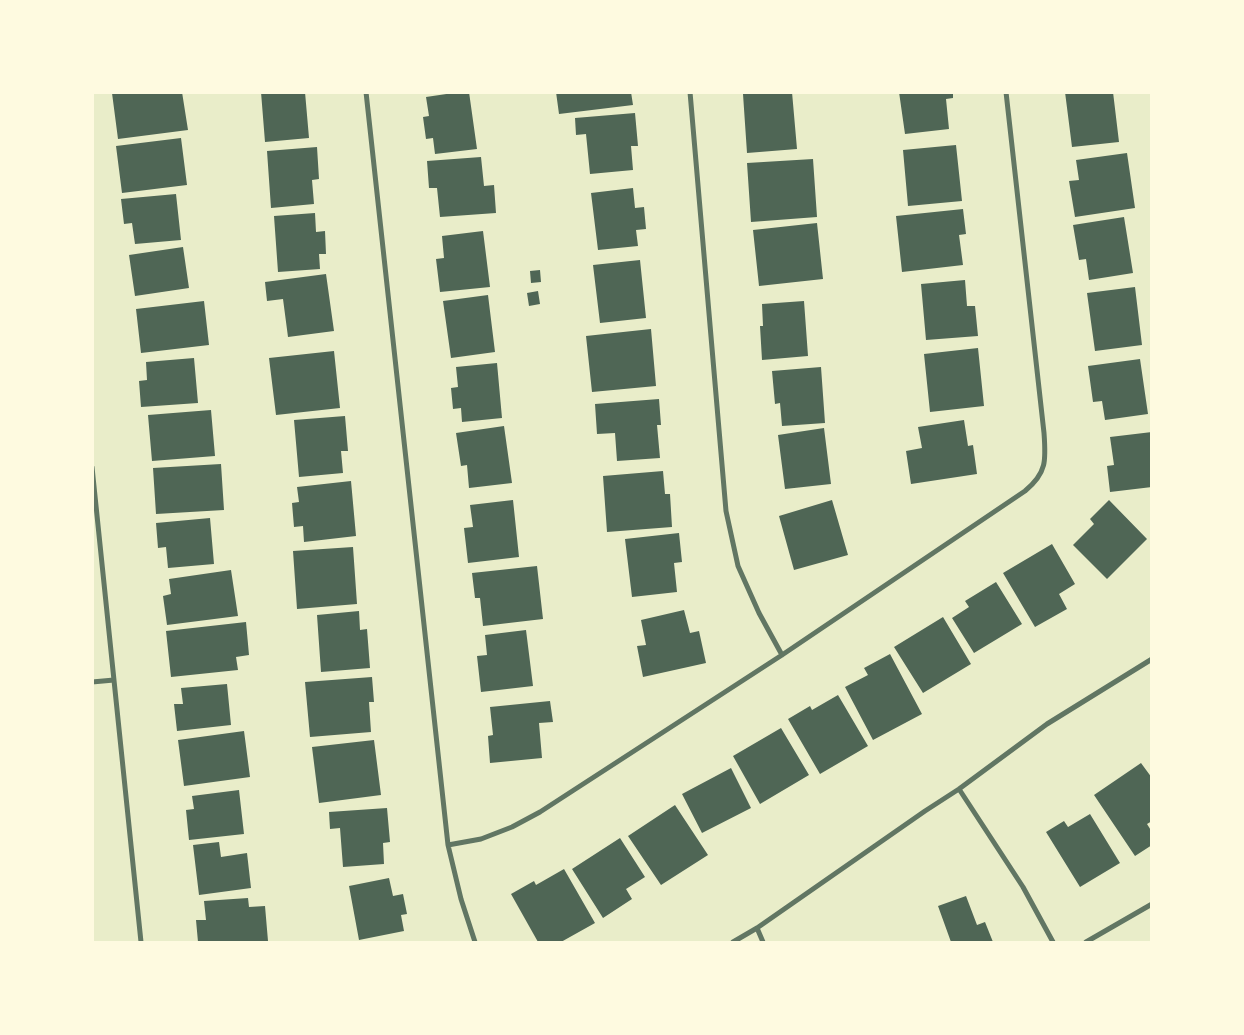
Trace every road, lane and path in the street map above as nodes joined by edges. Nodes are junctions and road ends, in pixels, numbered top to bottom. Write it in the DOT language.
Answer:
graph roads {
  1 [pos="366,92"];
  2 [pos="690,92"];
  3 [pos="1006,92"];
  4 [pos="92,467"];
  5 [pos="782,655"];
  6 [pos="1152,659"];
  7 [pos="114,680"];
  8 [pos="92,682"];
  9 [pos="959,789"];
  10 [pos="448,845"];
  11 [pos="1152,904"];
  12 [pos="758,928"];
  13 [pos="141,942"];
  14 [pos="475,942"];
  15 [pos="734,942"];
  16 [pos="762,942"];
  17 [pos="1053,942"];
  18 [pos="1086,942"];
  1 -- 10 [label="street"];
  2 -- 5 [label="street"];
  3 -- 5 [label="street"];
  4 -- 7 [label="street"];
  5 -- 10 [label="street"];
  6 -- 9 [label="street"];
  7 -- 8 [label="street"];
  7 -- 13 [label="street"];
  9 -- 12 [label="street"];
  9 -- 17 [label="street"];
  10 -- 14 [label="street"];
  11 -- 18 [label="street"];
  12 -- 15 [label="street"];
  12 -- 16 [label="street"];
}
